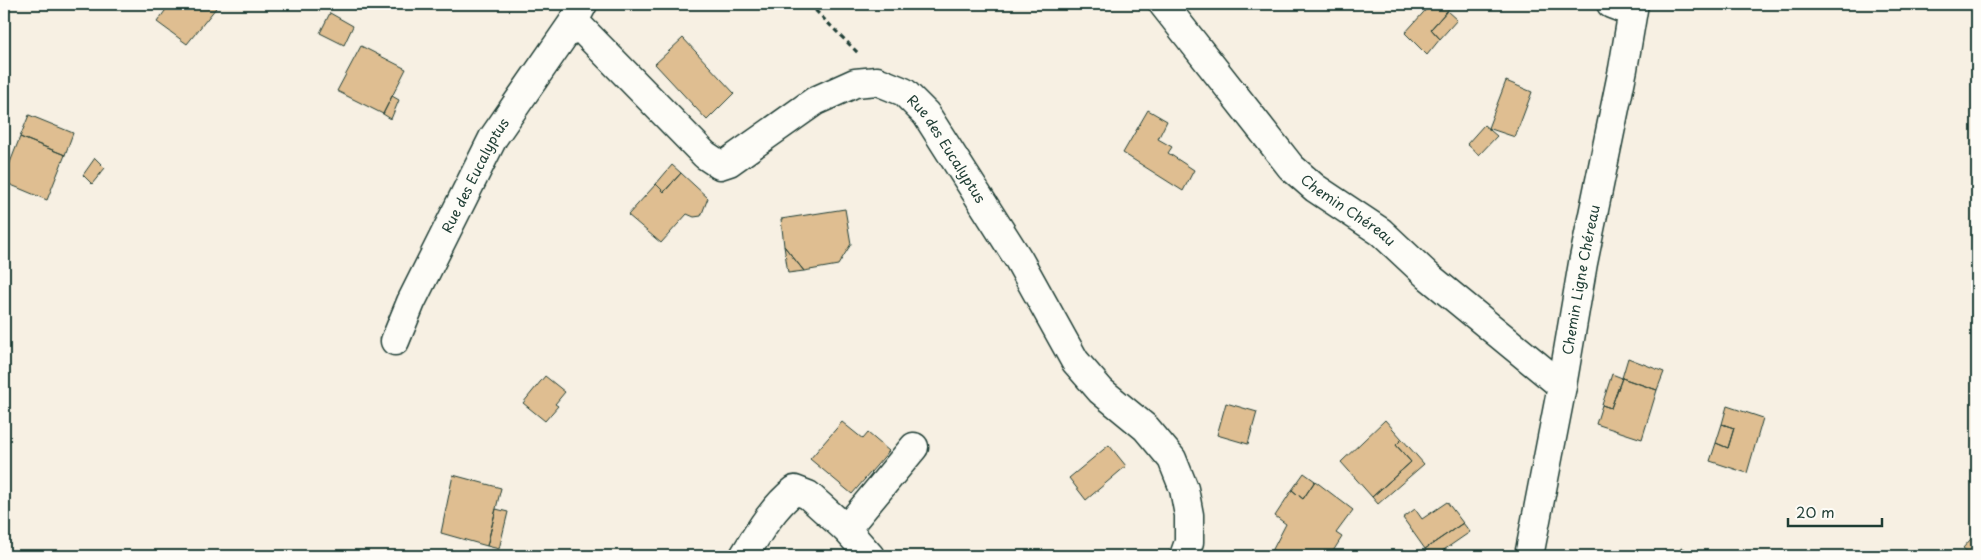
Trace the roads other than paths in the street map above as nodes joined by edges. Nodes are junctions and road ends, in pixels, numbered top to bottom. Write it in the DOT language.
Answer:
graph roads {
  1 [pos="1163,4"];
  2 [pos="1626,7"];
  3 [pos="579,12"];
  4 [pos="395,341"];
  5 [pos="1562,386"];
  6 [pos="914,447"];
  7 [pos="846,530"];
  8 [pos="744,556"];
  9 [pos="870,556"];
  10 [pos="1184,556"];
  11 [pos="1529,556"];
  1 -- 5 [label="street, Chemin Chéreau"];
  2 -- 5 [label="street, Chemin Ligne Chéreau"];
  3 -- 4 [label="street, Rue des Eucalyptus"];
  3 -- 10 [label="street, Rue des Eucalyptus"];
  5 -- 11 [label="street, Chemin Ligne Chéreau"];
  6 -- 7 [label="street"];
  7 -- 8 [label="street"];
  7 -- 9 [label="street"];
}
